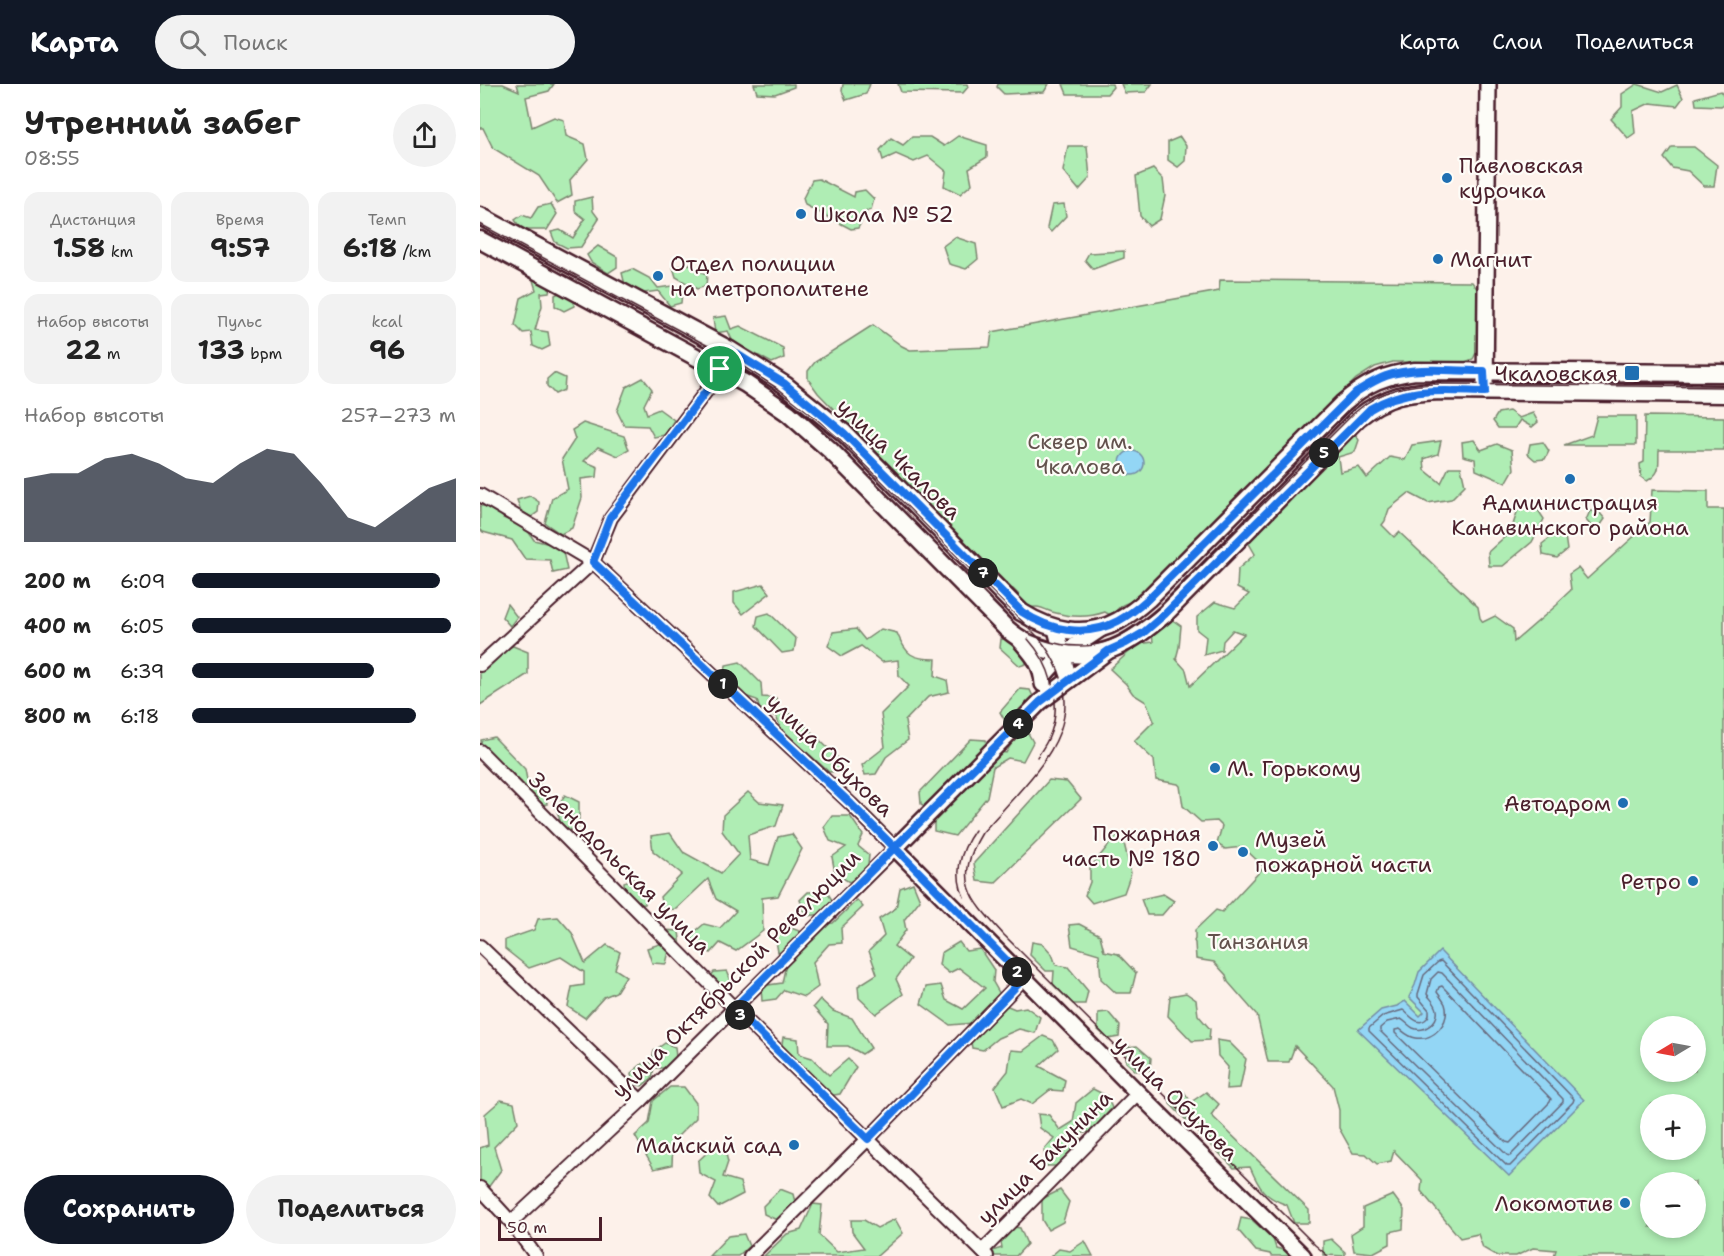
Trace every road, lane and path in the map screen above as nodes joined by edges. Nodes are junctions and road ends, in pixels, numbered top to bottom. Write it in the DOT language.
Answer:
graph roads {
  1 [pos="1488,84"];
  2 [pos="480,216"];
  3 [pos="480,240"];
  4 [pos="730,350"];
  5 [pos="720,369"];
  6 [pos="1484,371"];
  7 [pos="1724,375"];
  8 [pos="1485,392"];
  9 [pos="1724,394"];
  10 [pos="480,495"];
  11 [pos="593,562"];
  12 [pos="1104,627"];
  13 [pos="1056,629"];
  14 [pos="1020,640"];
  15 [pos="1108,651"];
  16 [pos="1063,654"];
  17 [pos="480,665"];
  18 [pos="1043,676"];
  19 [pos="1069,680"];
  20 [pos="1040,702"];
  21 [pos="480,751"];
  22 [pos="895,848"];
  23 [pos="480,946"];
  24 [pos="1024,978"];
  25 [pos="734,1008"];
  26 [pos="1138,1093"];
  27 [pos="641,1101"];
  28 [pos="868,1139"];
  29 [pos="480,1188"];
  30 [pos="511,1222"];
  31 [pos="984,1253"];
  32 [pos="536,1256"];
  33 [pos="750,1256"];
  34 [pos="1303,1256"];
  1 -- 6 [label="street"];
  2 -- 4 [label="main road, улица Чкалова"];
  3 -- 5 [label="main road, улица Чкалова"];
  4 -- 5 [label="street"];
  4 -- 13 [label="main road, улица Чкалова"];
  5 -- 11 [label="street"];
  5 -- 14 [label="main road, улица Чкалова"];
  6 -- 7 [label="main road"];
  6 -- 8 [label="street"];
  6 -- 12 [label="main road"];
  7 -- 9 [label="main road"];
  8 -- 9 [label="main road"];
  8 -- 15 [label="main road"];
  10 -- 11 [label="street, улица Обухова"];
  11 -- 17 [label="street"];
  11 -- 22 [label="street, улица Обухова"];
  12 -- 13 [label="main road"];
  12 -- 16 [label="street"];
  13 -- 16 [label="street"];
  14 -- 16 [label="main road"];
  14 -- 18 [label="street"];
  15 -- 16 [label="main road"];
  15 -- 19 [label="street, улица Октябрьской Революции"];
  16 -- 18 [label="street"];
  16 -- 19 [label="street"];
  18 -- 20 [label="street"];
  19 -- 20 [label="street, улица Октябрьской Революции"];
  20 -- 22 [label="street, улица Октябрьской Революции"];
  21 -- 25 [label="street, Зеленодольская улица"];
  22 -- 24 [label="street, улица Обухова"];
  22 -- 25 [label="street, улица Октябрьской Революции"];
  23 -- 27 [label="street"];
  24 -- 26 [label="street, улица Обухова"];
  24 -- 28 [label="street"];
  25 -- 27 [label="street, улица Октябрьской Революции"];
  25 -- 28 [label="street, Зеленодольская улица"];
  26 -- 31 [label="street, улица Бакунина"];
  26 -- 34 [label="street, улица Обухова"];
  27 -- 30 [label="street, улица Октябрьской Революции"];
  28 -- 31 [label="street, Зеленодольская улица"];
  28 -- 33 [label="street"];
  29 -- 30 [label="street"];
  30 -- 32 [label="street"];
}
